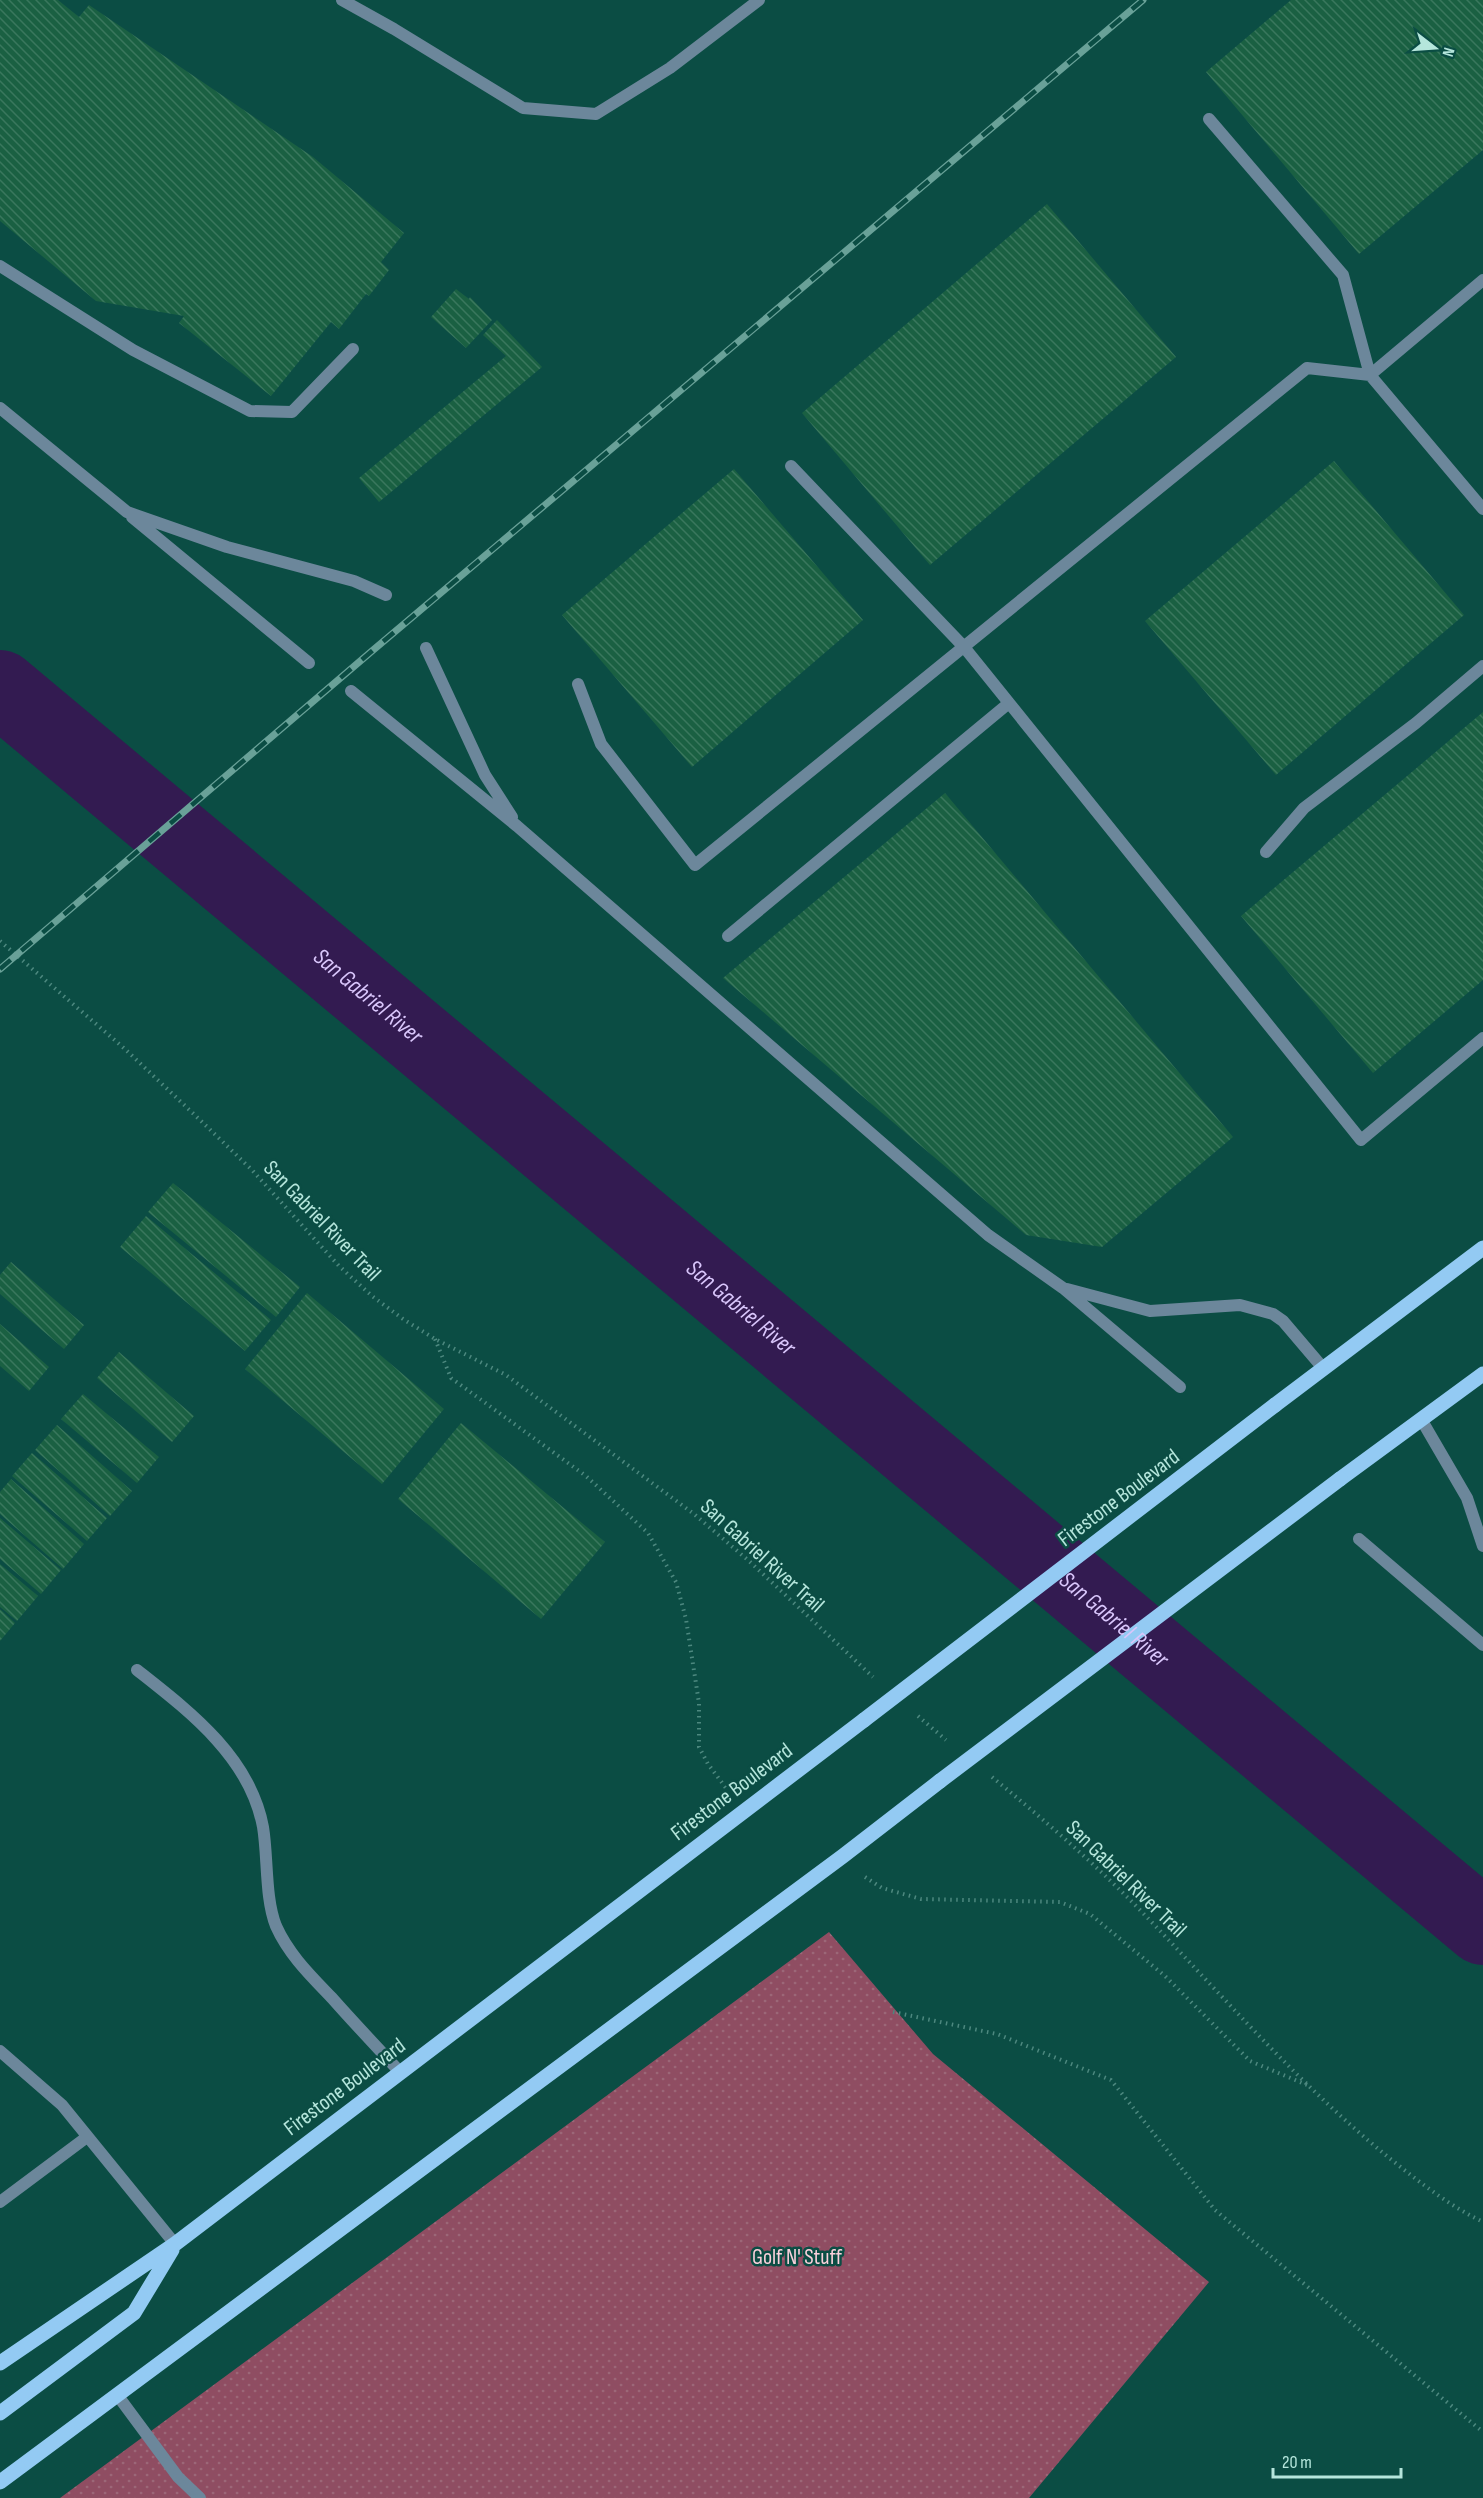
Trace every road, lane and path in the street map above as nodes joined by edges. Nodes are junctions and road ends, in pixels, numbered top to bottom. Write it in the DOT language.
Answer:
graph roads {
  1 [pos="342,0"];
  2 [pos="759,0"];
  3 [pos="1209,119"];
  4 [pos="0,266"];
  5 [pos="1483,280"];
  6 [pos="353,349"];
  7 [pos="1370,375"];
  8 [pos="0,408"];
  9 [pos="791,466"];
  10 [pos="1483,509"];
  11 [pos="127,512"];
  12 [pos="386,595"];
  13 [pos="964,647"];
  14 [pos="426,648"];
  15 [pos="309,663"];
  16 [pos="1483,666"];
  17 [pos="578,684"];
  18 [pos="351,692"];
  19 [pos="1009,703"];
  20 [pos="518,826"];
  21 [pos="1266,852"];
  22 [pos="728,936"];
  23 [pos="0,941"];
  24 [pos="1483,1038"];
  25 [pos="1483,1248"];
  26 [pos="1063,1288"];
  27 [pos="435,1339"];
  28 [pos="1323,1368"];
  29 [pos="1483,1374"];
  30 [pos="1180,1387"];
  31 [pos="1421,1419"];
  32 [pos="1359,1539"];
  33 [pos="1483,1546"];
  34 [pos="1483,1645"];
  35 [pos="137,1670"];
  36 [pos="880,1683"];
  37 [pos="915,1714"];
  38 [pos="951,1744"];
  39 [pos="988,1774"];
  40 [pos="743,1810"];
  41 [pos="843,1856"];
  42 [pos="893,2012"];
  43 [pos="0,2051"];
  44 [pos="400,2072"];
  45 [pos="1311,2087"];
  46 [pos="87,2137"];
  47 [pos="0,2202"];
  48 [pos="1483,2222"];
  49 [pos="175,2244"];
  50 [pos="0,2363"];
  51 [pos="118,2396"];
  52 [pos="0,2413"];
  53 [pos="1483,2432"];
  54 [pos="0,2482"];
  55 [pos="200,2498"];
  1 -- 2 [label="lane"];
  3 -- 7 [label="lane"];
  4 -- 6 [label="lane"];
  5 -- 7 [label="lane"];
  7 -- 10 [label="lane"];
  7 -- 13 [label="lane"];
  8 -- 11 [label="lane"];
  9 -- 13 [label="lane"];
  11 -- 12 [label="lane"];
  11 -- 15 [label="lane"];
  13 -- 17 [label="lane"];
  13 -- 19 [label="lane"];
  14 -- 20 [label="lane"];
  16 -- 21 [label="lane"];
  18 -- 20 [label="lane"];
  19 -- 22 [label="lane"];
  19 -- 24 [label="lane"];
  20 -- 26 [label="lane"];
  23 -- 27 [label="path, San Gabriel River Trail"];
  25 -- 28 [label="main road, Firestone Boulevard"];
  26 -- 28 [label="lane"];
  26 -- 30 [label="lane"];
  27 -- 36 [label="path, San Gabriel River Trail"];
  27 -- 40 [label="path"];
  28 -- 40 [label="main road, Firestone Boulevard, bridge"];
  29 -- 31 [label="main road"];
  31 -- 33 [label="lane"];
  31 -- 41 [label="main road, bridge"];
  32 -- 34 [label="lane"];
  35 -- 44 [label="lane"];
  37 -- 38 [label="path"];
  39 -- 45 [label="path, San Gabriel River Trail"];
  40 -- 44 [label="main road, Firestone Boulevard"];
  41 -- 45 [label="path"];
  41 -- 51 [label="main road"];
  42 -- 53 [label="path"];
  43 -- 46 [label="lane"];
  44 -- 49 [label="main road, Firestone Boulevard"];
  45 -- 48 [label="path, San Gabriel River Trail"];
  46 -- 47 [label="lane"];
  46 -- 49 [label="lane"];
  49 -- 50 [label="main road, Firestone Boulevard"];
  49 -- 52 [label="main road"];
  51 -- 54 [label="main road"];
  51 -- 55 [label="lane"];
}
